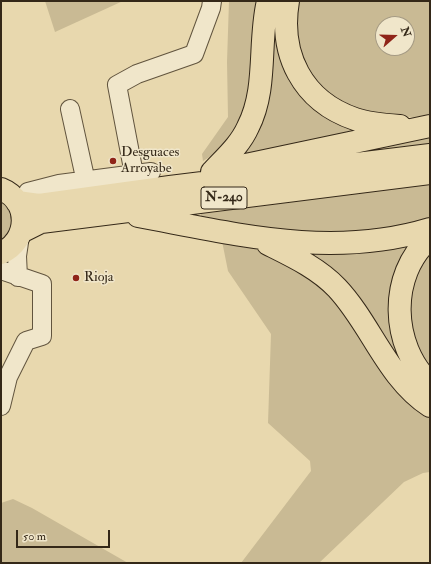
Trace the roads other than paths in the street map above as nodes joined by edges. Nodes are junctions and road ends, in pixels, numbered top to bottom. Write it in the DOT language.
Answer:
graph roads {
  1 [pos="212,1"];
  2 [pos="268,1"];
  3 [pos="288,1"];
  4 [pos="70,109"];
  5 [pos="424,127"];
  6 [pos="430,155"];
  7 [pos="212,172"];
  8 [pos="430,173"];
  9 [pos="86,182"];
  10 [pos="170,187"];
  11 [pos="9,194"];
  12 [pos="117,212"];
  13 [pos="430,229"];
  14 [pos="21,234"];
  15 [pos="256,238"];
  16 [pos="430,238"];
  17 [pos="1,254"];
  18 [pos="1,270"];
  19 [pos="18,277"];
  20 [pos="430,382"];
  21 [pos="1,406"];
  22 [pos="430,406"];
  1 -- 9 [label="street"];
  2 -- 7 [label="highway"];
  3 -- 5 [label="highway"];
  4 -- 9 [label="street"];
  5 -- 7 [label="highway"];
  6 -- 10 [label="highway, N-240"];
  7 -- 10 [label="highway"];
  8 -- 12 [label="highway, N-240"];
  9 -- 11 [label="street"];
  10 -- 11 [label="highway, N-240"];
  11 -- 14 [label="highway"];
  12 -- 14 [label="highway, N-240"];
  12 -- 15 [label="highway"];
  13 -- 15 [label="highway"];
  14 -- 17 [label="highway, N-240"];
  14 -- 19 [label="street"];
  15 -- 22 [label="highway"];
  16 -- 20 [label="highway"];
  18 -- 19 [label="street"];
  19 -- 21 [label="street"];
}
